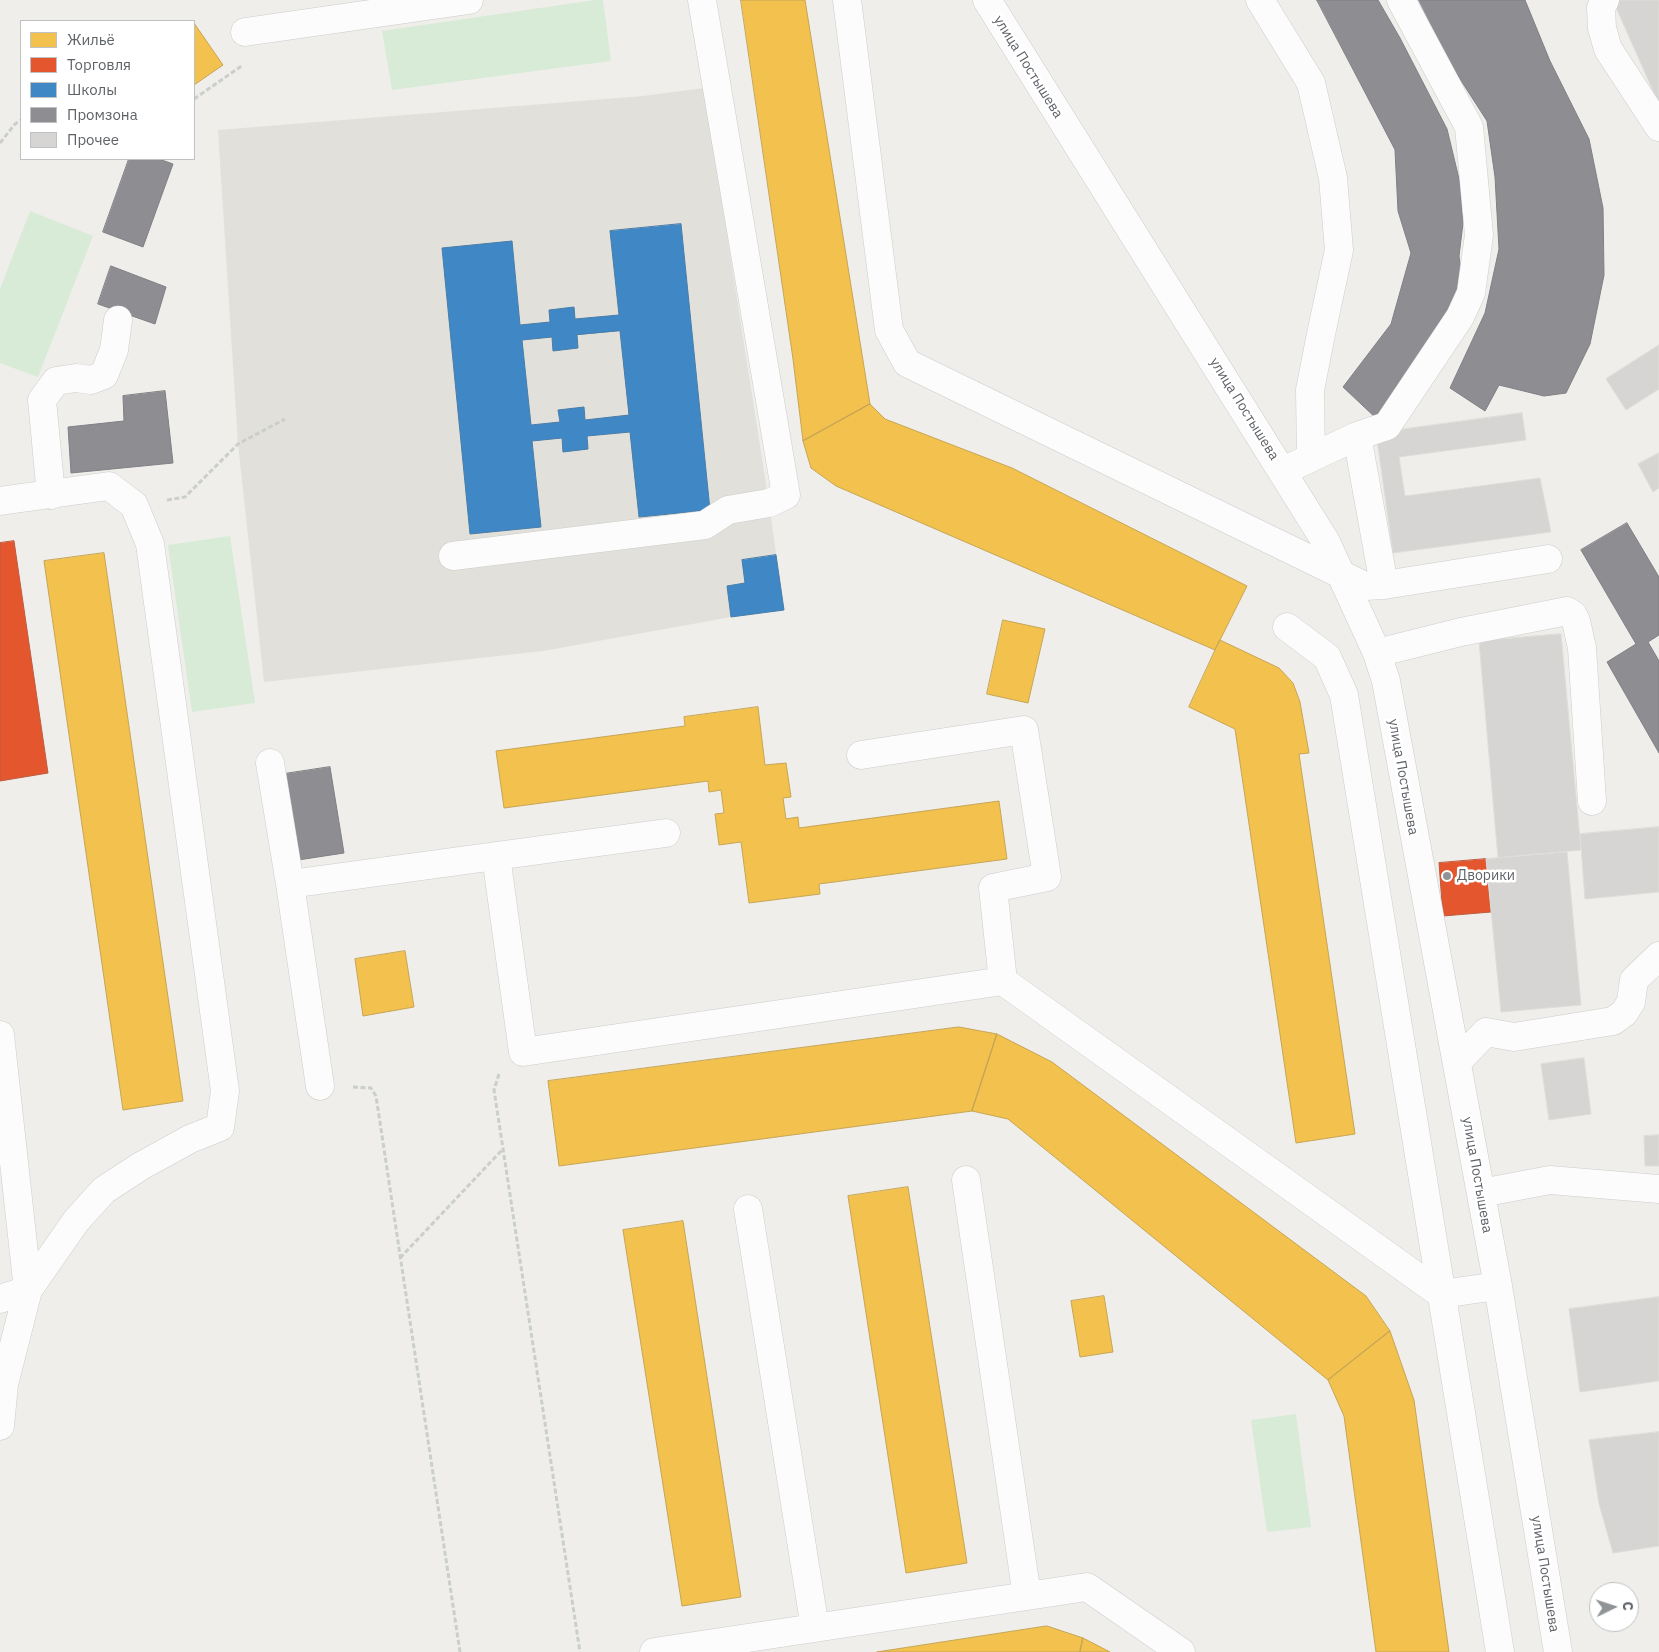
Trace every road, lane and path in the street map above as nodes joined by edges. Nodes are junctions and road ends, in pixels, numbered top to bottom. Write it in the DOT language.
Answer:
graph roads {
  1 [pos="470,0"];
  2 [pos="702,0"];
  3 [pos="847,0"];
  4 [pos="987,0"];
  5 [pos="1260,0"];
  6 [pos="1401,0"];
  7 [pos="1605,0"];
  8 [pos="245,32"];
  9 [pos="20,121"];
  10 [pos="1659,127"];
  11 [pos="0,143"];
  12 [pos="118,320"];
  13 [pos="285,419"];
  14 [pos="1357,436"];
  15 [pos="1311,458"];
  16 [pos="1283,471"];
  17 [pos="51,495"];
  18 [pos="0,501"];
  19 [pos="134,505"];
  20 [pos="453,556"];
  21 [pos="1548,559"];
  22 [pos="1342,575"];
  23 [pos="1384,585"];
  24 [pos="1287,627"];
  25 [pos="1377,653"];
  26 [pos="861,755"];
  27 [pos="270,763"];
  28 [pos="1592,801"];
  29 [pos="666,833"];
  30 [pos="496,856"];
  31 [pos="290,884"];
  32 [pos="1659,956"];
  33 [pos="1004,981"];
  34 [pos="0,1035"];
  35 [pos="523,1052"];
  36 [pos="1457,1062"];
  37 [pos="320,1086"];
  38 [pos="502,1149"];
  39 [pos="966,1180"];
  40 [pos="1659,1189"];
  41 [pos="1481,1192"];
  42 [pos="748,1209"];
  43 [pos="400,1258"];
  44 [pos="1498,1286"];
  45 [pos="28,1290"];
  46 [pos="1442,1294"];
  47 [pos="0,1299"];
  48 [pos="0,1426"];
  49 [pos="1027,1596"];
  50 [pos="815,1628"];
  51 [pos="460,1652"];
  52 [pos="580,1652"];
  53 [pos="654,1652"];
  54 [pos="1181,1652"];
  55 [pos="1500,1652"];
  56 [pos="1558,1652"];
  1 -- 8 [label="street"];
  2 -- 20 [label="street"];
  3 -- 22 [label="street"];
  4 -- 16 [label="street, улица Постышева"];
  5 -- 15 [label="street"];
  6 -- 14 [label="street"];
  7 -- 10 [label="street"];
  9 -- 11 [label="path"];
  12 -- 17 [label="street"];
  13 -- 19 [label="path"];
  14 -- 15 [label="street"];
  14 -- 23 [label="street"];
  15 -- 16 [label="street"];
  16 -- 22 [label="street, улица Постышева"];
  17 -- 18 [label="street"];
  17 -- 19 [label="street"];
  19 -- 45 [label="street"];
  21 -- 23 [label="street"];
  22 -- 23 [label="street"];
  22 -- 25 [label="street, улица Постышева"];
  24 -- 46 [label="street"];
  25 -- 28 [label="street"];
  25 -- 36 [label="street, улица Постышева"];
  26 -- 33 [label="street"];
  27 -- 31 [label="street"];
  29 -- 30 [label="street"];
  30 -- 31 [label="street"];
  30 -- 35 [label="street"];
  31 -- 37 [label="street"];
  32 -- 36 [label="street"];
  33 -- 35 [label="street"];
  33 -- 46 [label="street"];
  34 -- 45 [label="street"];
  35 -- 38 [label="path"];
  36 -- 41 [label="street, улица Постышева"];
  37 -- 43 [label="path"];
  38 -- 43 [label="path"];
  38 -- 52 [label="path"];
  39 -- 49 [label="street"];
  40 -- 41 [label="street"];
  41 -- 44 [label="street, улица Постышева"];
  42 -- 50 [label="street"];
  43 -- 51 [label="path"];
  44 -- 46 [label="street"];
  44 -- 56 [label="street, улица Постышева"];
  45 -- 47 [label="street"];
  45 -- 48 [label="street"];
  46 -- 55 [label="street"];
  49 -- 50 [label="street"];
  49 -- 54 [label="street"];
  50 -- 53 [label="street"];
}
